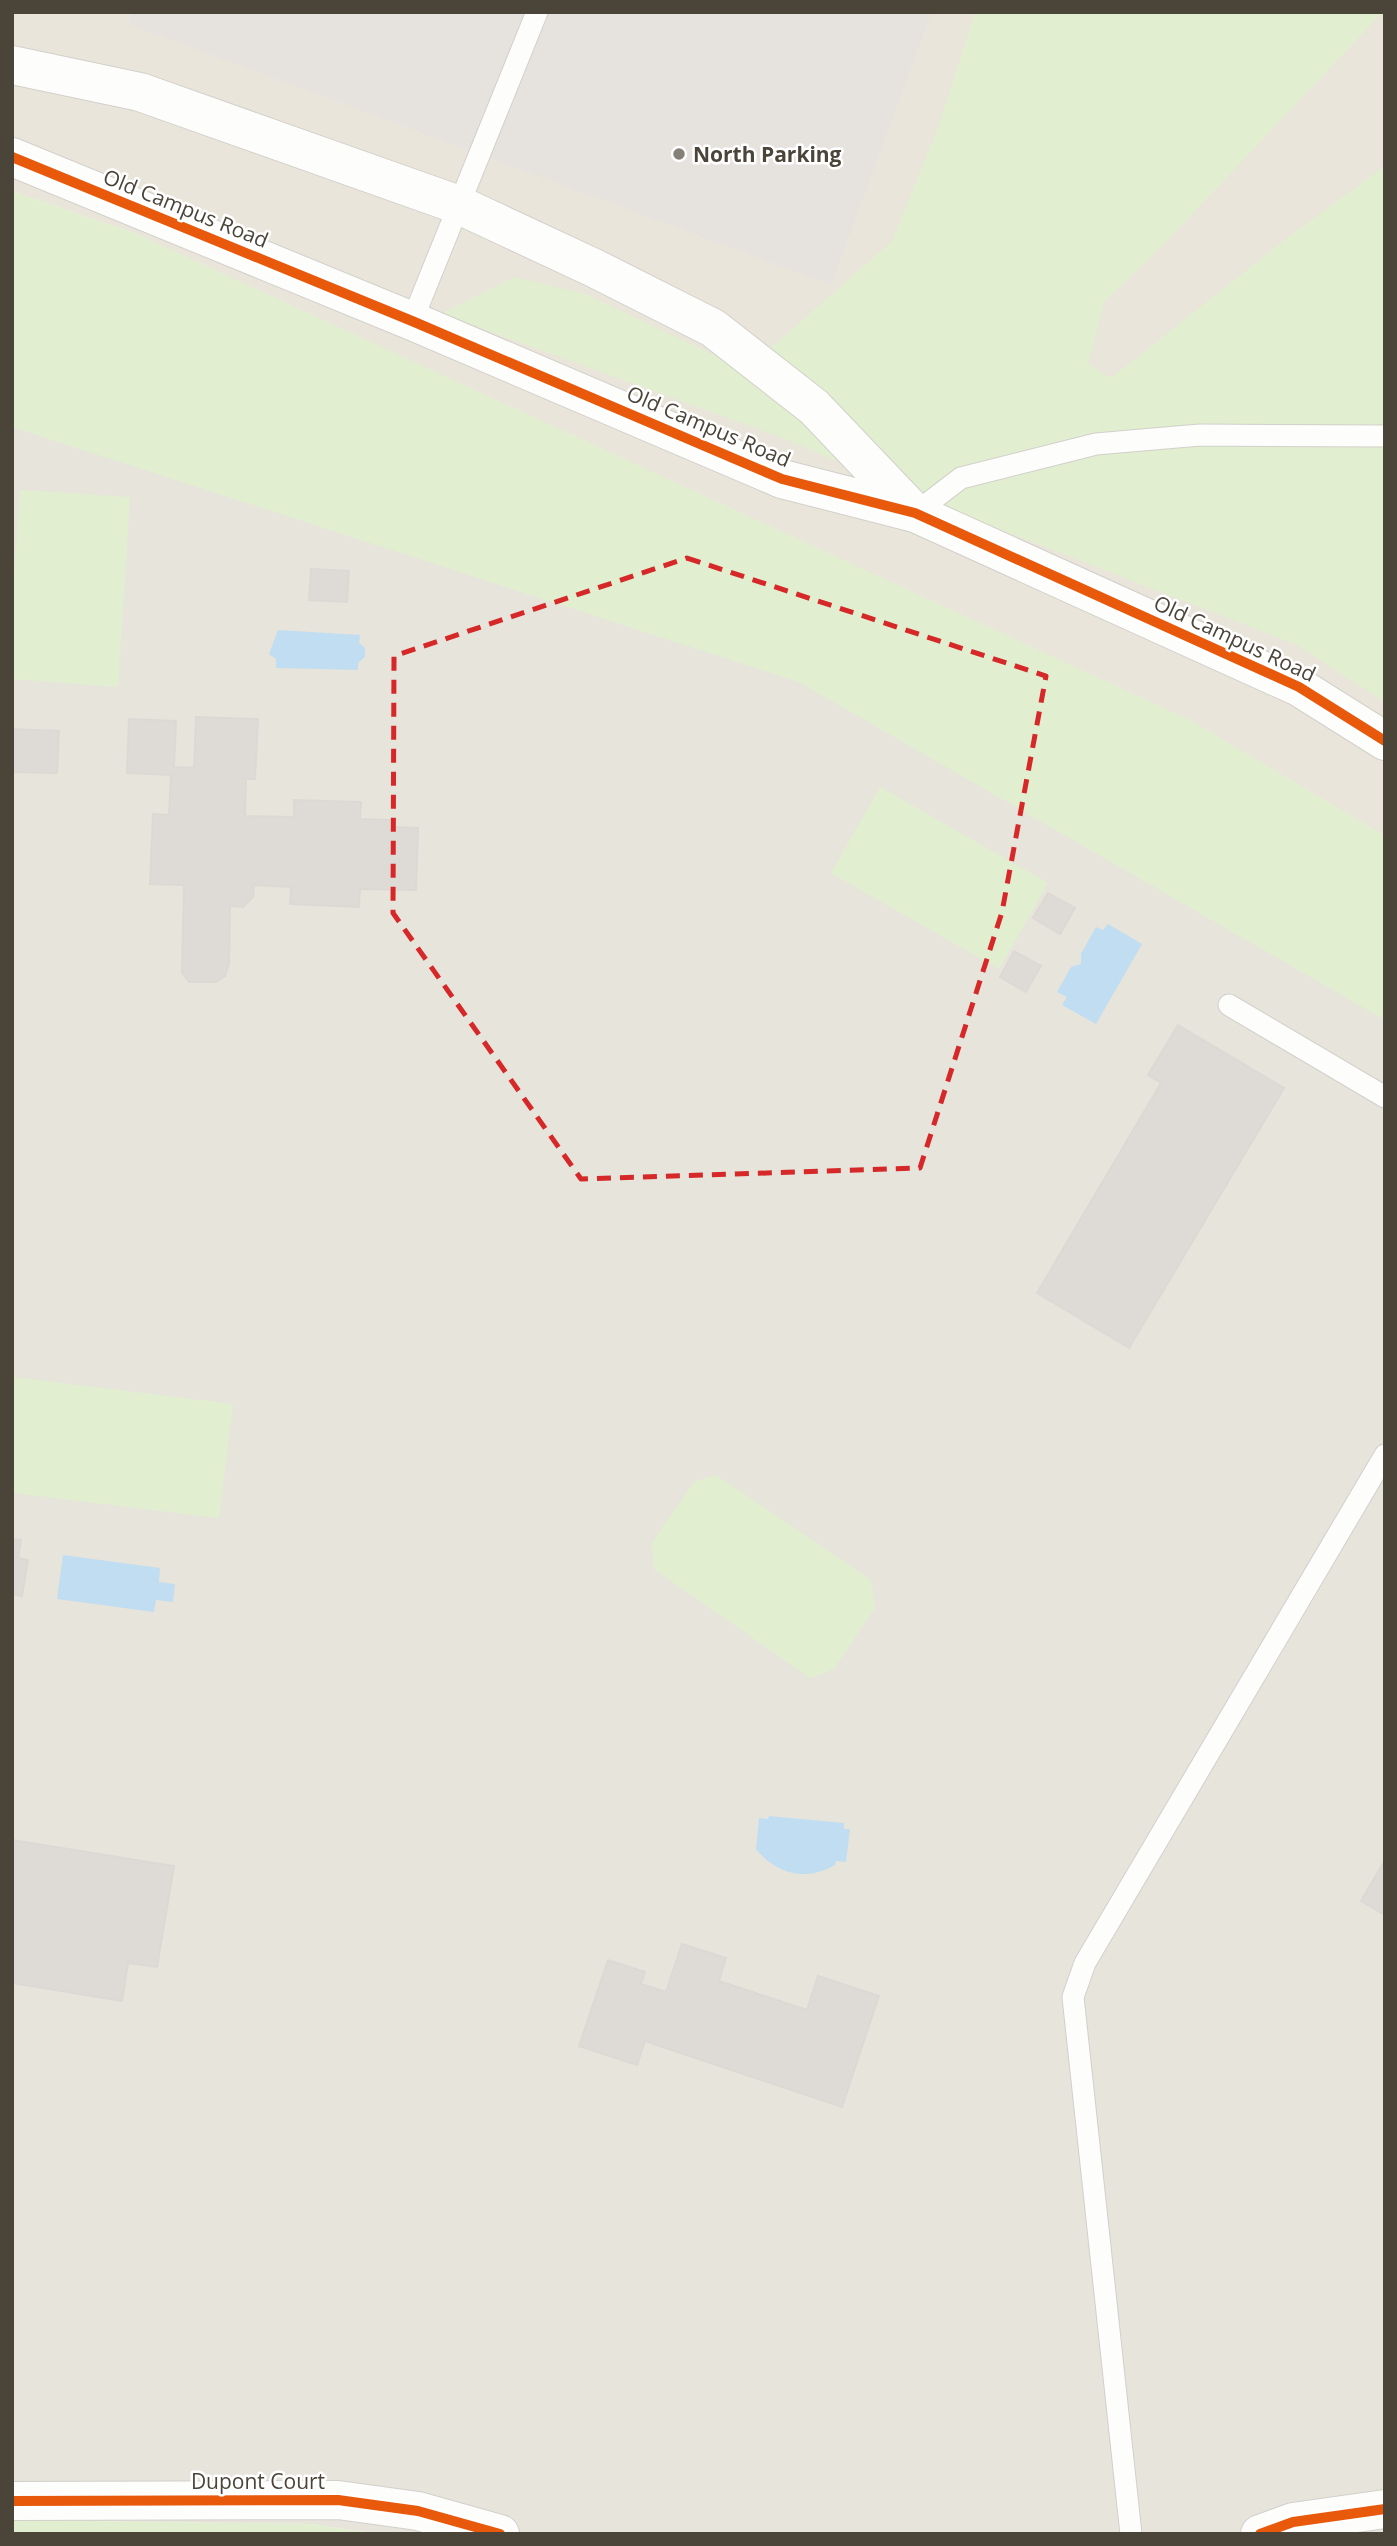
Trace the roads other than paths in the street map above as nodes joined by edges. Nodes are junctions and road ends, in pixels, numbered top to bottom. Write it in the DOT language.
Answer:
graph roads {
  1 [pos="537,12"];
  2 [pos="12,65"];
  3 [pos="12,157"];
  4 [pos="459,205"];
  5 [pos="412,321"];
  6 [pos="1385,436"];
  7 [pos="915,513"];
  8 [pos="1385,741"];
  9 [pos="1229,1005"];
  10 [pos="1385,1097"];
  11 [pos="1385,1455"];
  12 [pos="12,2501"];
  13 [pos="1385,2509"];
  14 [pos="499,2534"];
  15 [pos="1131,2534"];
  16 [pos="1260,2534"];
  1 -- 4 [label="lane"];
  2 -- 4 [label="street, Old Campus Road"];
  3 -- 5 [label="street, Old Campus Road"];
  4 -- 5 [label="lane"];
  4 -- 7 [label="street, Old Campus Road"];
  5 -- 7 [label="street, Old Campus Road"];
  6 -- 7 [label="lane"];
  7 -- 8 [label="street, Old Campus Road"];
  9 -- 10 [label="lane"];
  11 -- 15 [label="lane"];
  12 -- 14 [label="street, Dupont Court"];
  13 -- 16 [label="street"];
}
